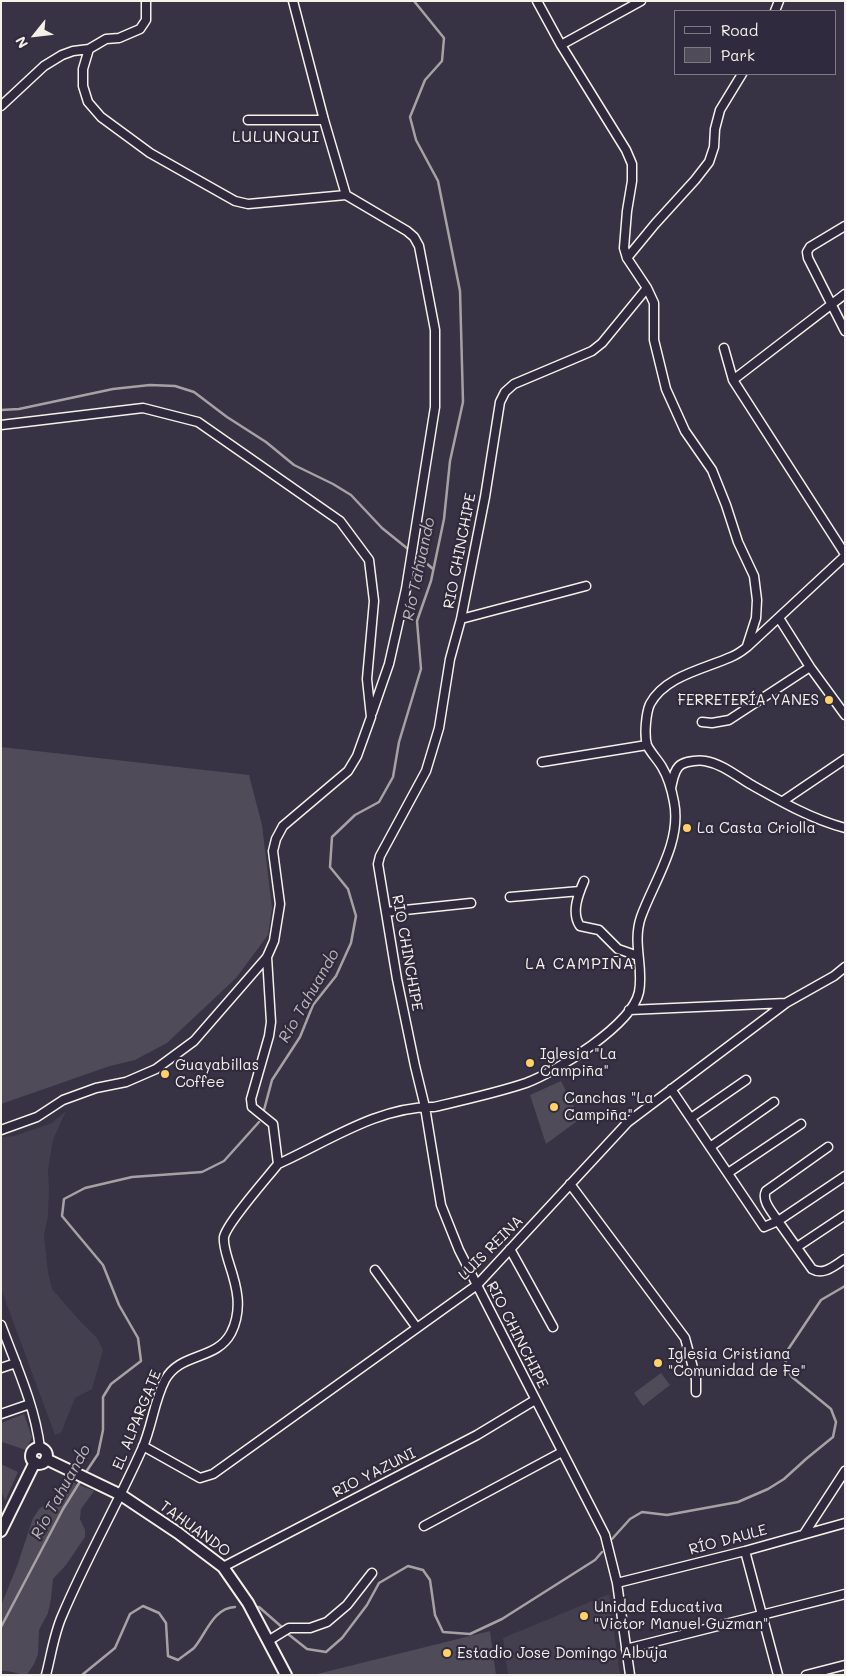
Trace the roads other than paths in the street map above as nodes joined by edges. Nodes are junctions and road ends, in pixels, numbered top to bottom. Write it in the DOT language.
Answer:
graph roads {
  1 [pos="146,1"];
  2 [pos="293,1"];
  3 [pos="537,1"];
  4 [pos="641,1"];
  5 [pos="561,45"];
  6 [pos="89,48"];
  7 [pos="741,75"];
  8 [pos="1,106"];
  9 [pos="248,120"];
  10 [pos="324,120"];
  11 [pos="346,195"];
  12 [pos="845,226"];
  13 [pos="627,258"];
  14 [pos="647,288"];
  15 [pos="845,294"];
  16 [pos="832,304"];
  17 [pos="845,331"];
  18 [pos="724,348"];
  19 [pos="733,380"];
  20 [pos="2,426"];
  21 [pos="845,555"];
  22 [pos="586,586"];
  23 [pos="779,618"];
  24 [pos="461,619"];
  25 [pos="747,647"];
  26 [pos="810,667"];
  27 [pos="845,715"];
  28 [pos="371,717"];
  29 [pos="702,722"];
  30 [pos="647,745"];
  31 [pos="845,759"];
  32 [pos="542,762"];
  33 [pos="671,788"];
  34 [pos="783,802"];
  35 [pos="845,828"];
  36 [pos="584,881"];
  37 [pos="580,890"];
  38 [pos="510,896"];
  39 [pos="471,903"];
  40 [pos="386,912"];
  41 [pos="638,956"];
  42 [pos="267,957"];
  43 [pos="845,967"];
  44 [pos="786,1003"];
  45 [pos="629,1010"];
  46 [pos="746,1080"];
  47 [pos="671,1089"];
  48 [pos="774,1102"];
  49 [pos="425,1107"];
  50 [pos="691,1118"];
  51 [pos="801,1124"];
  52 [pos="1,1130"];
  53 [pos="710,1147"];
  54 [pos="828,1147"];
  55 [pos="278,1164"];
  56 [pos="728,1174"];
  57 [pos="845,1176"];
  58 [pos="570,1184"];
  59 [pos="845,1215"];
  60 [pos="778,1221"];
  61 [pos="797,1247"];
  62 [pos="510,1249"];
  63 [pos="845,1259"];
  64 [pos="375,1270"];
  65 [pos="476,1285"];
  66 [pos="1,1326"];
  67 [pos="553,1327"];
  68 [pos="417,1328"];
  69 [pos="16,1363"];
  70 [pos="1,1368"];
  71 [pos="696,1392"];
  72 [pos="536,1400"];
  73 [pos="30,1404"];
  74 [pos="1,1414"];
  75 [pos="143,1446"];
  76 [pos="40,1448"];
  77 [pos="562,1452"];
  78 [pos="46,1459"];
  79 [pos="34,1462"];
  80 [pos="845,1472"];
  81 [pos="117,1493"];
  82 [pos="845,1523"];
  83 [pos="424,1526"];
  84 [pos="1,1531"];
  85 [pos="804,1534"];
  86 [pos="745,1551"];
  87 [pos="223,1567"];
  88 [pos="372,1573"];
  89 [pos="617,1583"];
  90 [pos="845,1594"];
  91 [pos="762,1615"];
  92 [pos="268,1641"];
  93 [pos="626,1649"];
  94 [pos="845,1665"];
  95 [pos="46,1675"];
  96 [pos="286,1675"];
  97 [pos="630,1675"];
  98 [pos="778,1675"];
  99 [pos="806,1675"];
  1 -- 6 [label="street"];
  2 -- 10 [label="street"];
  3 -- 5 [label="street"];
  4 -- 5 [label="street"];
  5 -- 13 [label="street"];
  6 -- 8 [label="street"];
  6 -- 11 [label="street"];
  7 -- 13 [label="street"];
  9 -- 10 [label="street"];
  10 -- 11 [label="street"];
  11 -- 28 [label="street"];
  12 -- 16 [label="street"];
  13 -- 14 [label="street"];
  14 -- 24 [label="street, RIO CHINCHIPE"];
  14 -- 25 [label="street"];
  15 -- 16 [label="street"];
  16 -- 17 [label="street"];
  16 -- 19 [label="street"];
  18 -- 19 [label="street"];
  19 -- 21 [label="street"];
  20 -- 28 [label="street"];
  21 -- 23 [label="street"];
  22 -- 24 [label="street"];
  23 -- 25 [label="street"];
  23 -- 26 [label="street"];
  24 -- 40 [label="street, RIO CHINCHIPE"];
  25 -- 30 [label="street"];
  26 -- 27 [label="street"];
  26 -- 29 [label="street"];
  28 -- 42 [label="street"];
  30 -- 32 [label="street"];
  30 -- 33 [label="street"];
  31 -- 34 [label="street"];
  33 -- 34 [label="street"];
  33 -- 41 [label="street"];
  34 -- 35 [label="street"];
  36 -- 37 [label="street"];
  37 -- 38 [label="street"];
  37 -- 41 [label="street"];
  39 -- 40 [label="street"];
  40 -- 49 [label="street, RIO CHINCHIPE"];
  41 -- 45 [label="street"];
  42 -- 52 [label="street"];
  42 -- 55 [label="street"];
  43 -- 44 [label="street, LUIS REINA"];
  44 -- 45 [label="street"];
  44 -- 47 [label="street, LUIS REINA"];
  45 -- 49 [label="street"];
  46 -- 50 [label="street"];
  47 -- 50 [label="street"];
  47 -- 58 [label="street, LUIS REINA"];
  48 -- 53 [label="street"];
  49 -- 55 [label="street"];
  49 -- 65 [label="street, RIO CHINCHIPE"];
  50 -- 53 [label="street"];
  51 -- 56 [label="street"];
  53 -- 56 [label="street"];
  54 -- 60 [label="street"];
  55 -- 75 [label="street, EL ALPARGATE"];
  56 -- 60 [label="street"];
  57 -- 60 [label="street"];
  58 -- 62 [label="street, LUIS REINA"];
  58 -- 71 [label="street"];
  59 -- 61 [label="street"];
  60 -- 61 [label="street"];
  61 -- 63 [label="street"];
  62 -- 65 [label="street, LUIS REINA"];
  62 -- 67 [label="street"];
  64 -- 68 [label="street"];
  65 -- 68 [label="street, LUIS REINA"];
  65 -- 72 [label="street, RIO CHINCHIPE"];
  66 -- 69 [label="street"];
  68 -- 75 [label="street, LUIS REINA"];
  69 -- 70 [label="street"];
  69 -- 73 [label="street"];
  72 -- 77 [label="street, RIO CHINCHIPE"];
  72 -- 87 [label="street, RIO YAZUNI"];
  73 -- 74 [label="street"];
  73 -- 76 [label="street"];
  75 -- 81 [label="street, EL ALPARGATE"];
  76 -- 78 [label="street"];
  76 -- 79 [label="street"];
  77 -- 83 [label="street"];
  77 -- 89 [label="street, RIO CHINCHIPE"];
  78 -- 79 [label="street"];
  78 -- 81 [label="street, TAHUANDO"];
  79 -- 84 [label="street"];
  80 -- 85 [label="street"];
  81 -- 87 [label="street, TAHUANDO"];
  81 -- 95 [label="street, EL ALPARGATE"];
  82 -- 85 [label="street, RÍO DAULE"];
  85 -- 86 [label="street, RÍO DAULE"];
  86 -- 89 [label="street, RÍO DAULE"];
  86 -- 91 [label="street"];
  87 -- 92 [label="street, TAHUANDO"];
  88 -- 92 [label="street"];
  89 -- 93 [label="street, RIO CHINCHIPE"];
  90 -- 91 [label="street"];
  91 -- 93 [label="street"];
  91 -- 98 [label="street"];
  92 -- 96 [label="street, TAHUANDO"];
  93 -- 97 [label="street, RIO CHINCHIPE"];
  94 -- 99 [label="street"];
}
